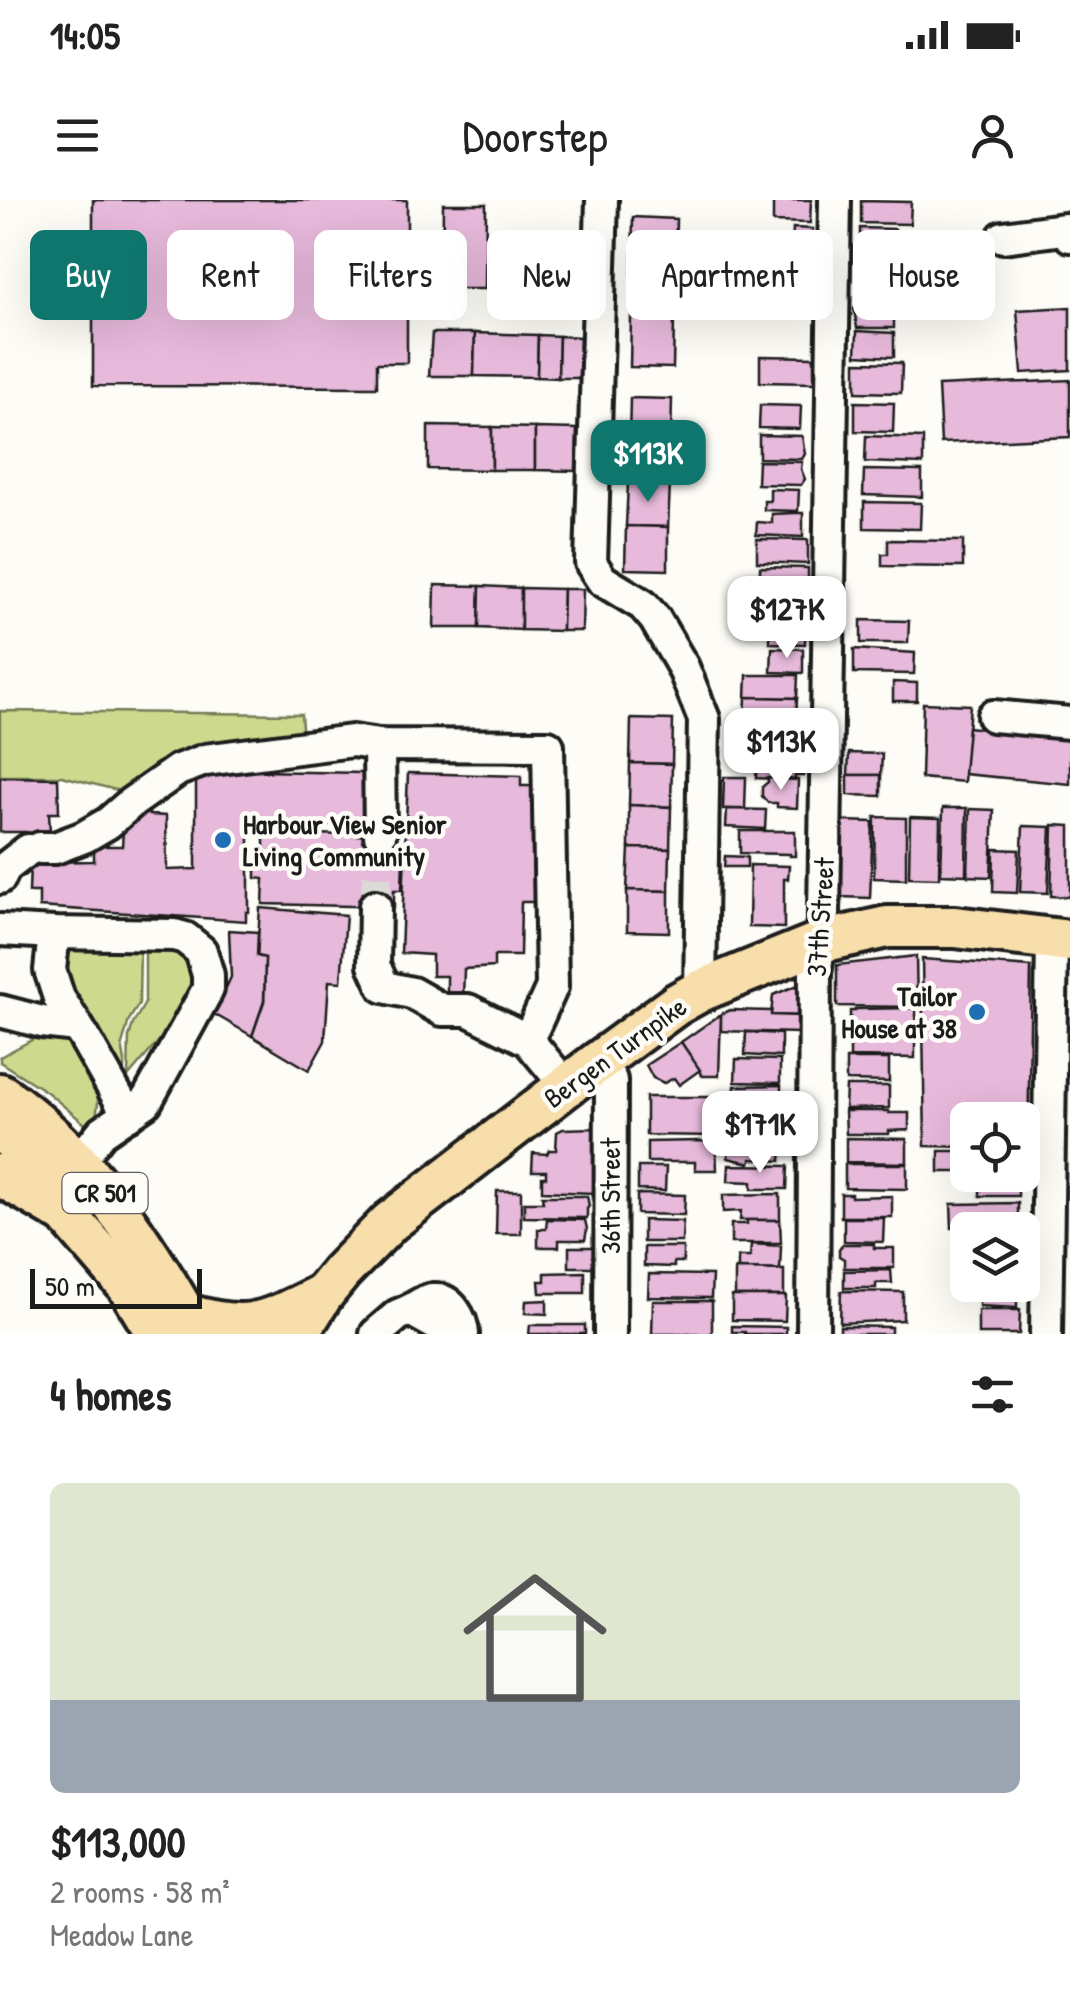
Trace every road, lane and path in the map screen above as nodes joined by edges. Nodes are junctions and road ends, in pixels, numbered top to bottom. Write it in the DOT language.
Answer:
graph roads {
  1 [pos="602,200"];
  2 [pos="835,200"];
  3 [pos="1070,236"];
  4 [pos="1003,237"];
  5 [pos="993,716"];
  6 [pos="1070,723"];
  7 [pos="379,745"];
  8 [pos="380,835"];
  9 [pos="0,878"];
  10 [pos="375,906"];
  11 [pos="0,930"];
  12 [pos="54,934"];
  13 [pos="1061,939"];
  14 [pos="821,942"];
  15 [pos="700,991"];
  16 [pos="0,1010"];
  17 [pos="77,1026"];
  18 [pos="528,1040"];
  19 [pos="582,1074"];
  20 [pos="0,1094"];
  21 [pos="128,1115"];
  22 [pos="0,1131"];
  23 [pos="0,1152"];
  24 [pos="79,1161"];
  25 [pos="0,1175"];
  26 [pos="66,1214"];
  27 [pos="134,1233"];
  28 [pos="324,1294"];
  29 [pos="410,1310"];
  30 [pos="179,1327"];
  31 [pos="298,1334"];
  32 [pos="376,1334"];
  33 [pos="453,1334"];
  34 [pos="463,1334"];
  35 [pos="610,1334"];
  36 [pos="814,1334"];
  37 [pos="1046,1334"];
  1 -- 15 [label="street"];
  2 -- 14 [label="street, 37th Street"];
  3 -- 4 [label="street"];
  5 -- 6 [label="street"];
  7 -- 8 [label="street"];
  7 -- 9 [label="street"];
  7 -- 18 [label="street"];
  10 -- 18 [label="street"];
  11 -- 12 [label="street"];
  12 -- 17 [label="street"];
  12 -- 21 [label="street"];
  13 -- 14 [label="main road, Bergen Turnpike"];
  13 -- 37 [label="street"];
  14 -- 15 [label="main road, Bergen Turnpike"];
  14 -- 36 [label="street, 37th Street"];
  15 -- 19 [label="main road, Bergen Turnpike"];
  16 -- 17 [label="street"];
  17 -- 21 [label="street"];
  18 -- 19 [label="street"];
  19 -- 28 [label="main road, Bergen Turnpike"];
  19 -- 35 [label="street, 36th Street"];
  20 -- 24 [label="main road, CR 501"];
  21 -- 24 [label="street"];
  22 -- 27 [label="main road"];
  23 -- 26 [label="main road"];
  24 -- 27 [label="main road, CR 501"];
  25 -- 26 [label="main road, CR 501"];
  26 -- 30 [label="main road, CR 501"];
  27 -- 30 [label="main road, CR 501"];
  28 -- 30 [label="main road"];
  28 -- 31 [label="main road, Bergen Turnpike"];
  29 -- 32 [label="street"];
  29 -- 33 [label="street"];
  29 -- 34 [label="street"];
}
